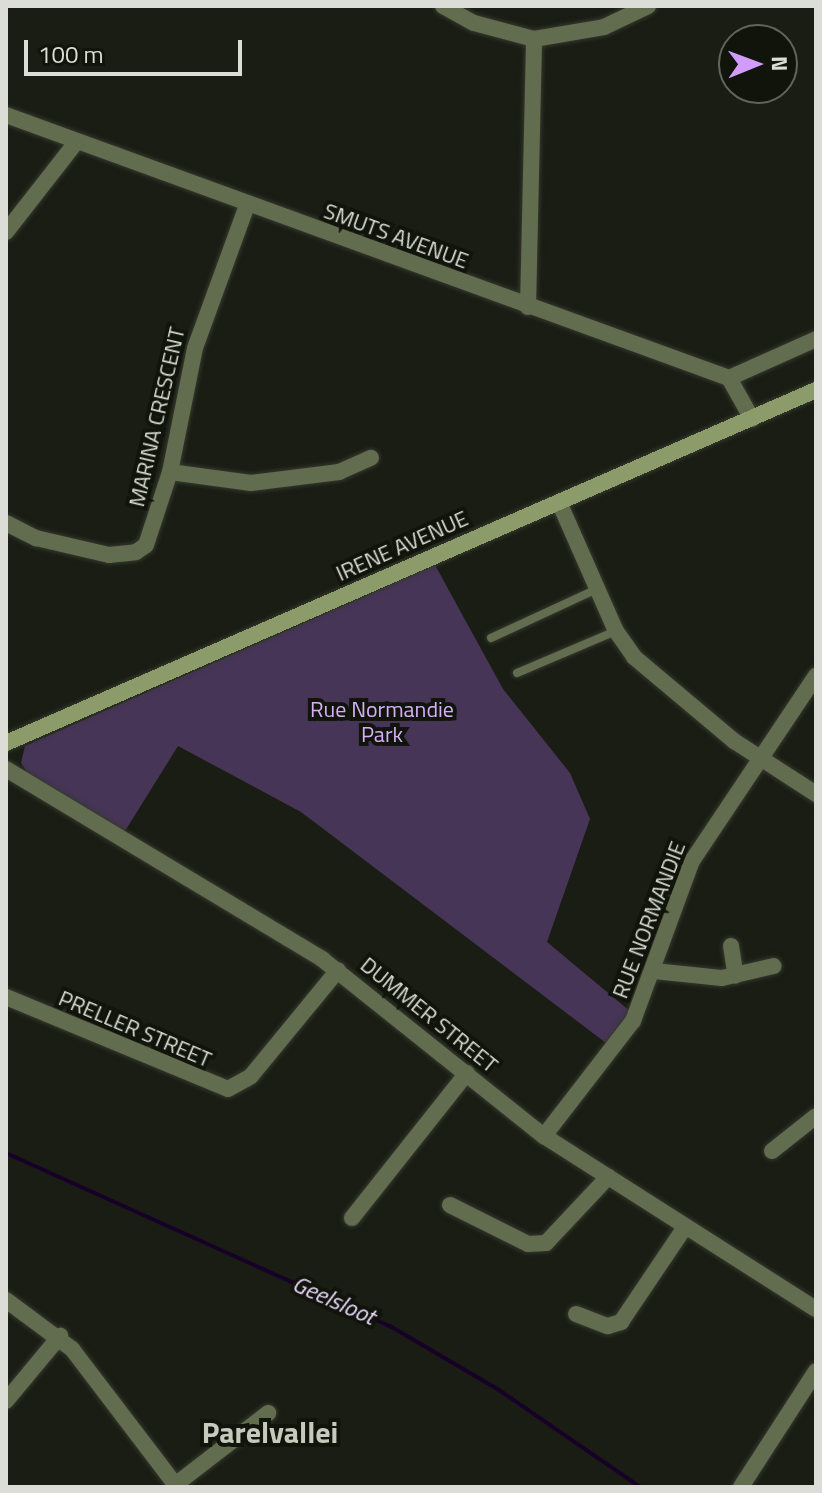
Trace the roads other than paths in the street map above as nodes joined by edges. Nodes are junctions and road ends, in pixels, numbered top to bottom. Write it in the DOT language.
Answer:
graph roads {
  1 [pos="443,6"];
  2 [pos="648,6"];
  3 [pos="534,39"];
  4 [pos="6,115"];
  5 [pos="77,141"];
  6 [pos="247,205"];
  7 [pos="6,232"];
  8 [pos="528,307"];
  9 [pos="816,339"];
  10 [pos="729,378"];
  11 [pos="816,390"];
  12 [pos="752,419"];
  13 [pos="371,458"];
  14 [pos="170,472"];
  15 [pos="559,502"];
  16 [pos="6,523"];
  17 [pos="597,589"];
  18 [pos="616,631"];
  19 [pos="491,638"];
  20 [pos="517,673"];
  21 [pos="816,676"];
  22 [pos="6,743"];
  23 [pos="760,757"];
  24 [pos="6,769"];
  25 [pos="816,794"];
  26 [pos="731,946"];
  27 [pos="774,966"];
  28 [pos="338,970"];
  29 [pos="654,971"];
  30 [pos="736,976"];
  31 [pos="6,997"];
  32 [pos="467,1073"];
  33 [pos="816,1116"];
  34 [pos="544,1136"];
  35 [pos="772,1151"];
  36 [pos="608,1177"];
  37 [pos="450,1205"];
  38 [pos="352,1218"];
  39 [pos="685,1227"];
  40 [pos="6,1300"];
  41 [pos="816,1309"];
  42 [pos="576,1314"];
  43 [pos="60,1336"];
  44 [pos="816,1371"];
  45 [pos="6,1401"];
  46 [pos="268,1413"];
  47 [pos="176,1486"];
  48 [pos="741,1487"];
  1 -- 3 [label="street"];
  2 -- 3 [label="street"];
  3 -- 8 [label="street"];
  4 -- 5 [label="street, SMUTS AVENUE"];
  5 -- 6 [label="street, SMUTS AVENUE"];
  5 -- 7 [label="street"];
  6 -- 8 [label="street, SMUTS AVENUE"];
  6 -- 14 [label="street, MARINA CRESCENT"];
  8 -- 10 [label="street, SMUTS AVENUE"];
  9 -- 10 [label="street"];
  10 -- 12 [label="street"];
  11 -- 12 [label="street, IRENE AVENUE"];
  12 -- 15 [label="street, IRENE AVENUE"];
  13 -- 14 [label="street"];
  14 -- 16 [label="street, MARINA CRESCENT"];
  15 -- 17 [label="street"];
  15 -- 22 [label="street, IRENE AVENUE"];
  17 -- 18 [label="street"];
  17 -- 19 [label="lane"];
  18 -- 20 [label="lane"];
  18 -- 23 [label="street"];
  21 -- 23 [label="street, RUE NORMANDIE"];
  23 -- 25 [label="street"];
  23 -- 29 [label="street, RUE NORMANDIE"];
  24 -- 28 [label="street, DUMMER STREET"];
  26 -- 30 [label="street"];
  27 -- 30 [label="street"];
  28 -- 31 [label="street, PRELLER STREET"];
  28 -- 32 [label="street, DUMMER STREET"];
  29 -- 30 [label="street"];
  29 -- 34 [label="street, RUE NORMANDIE"];
  32 -- 34 [label="street, DUMMER STREET"];
  32 -- 38 [label="street"];
  33 -- 35 [label="street"];
  34 -- 36 [label="street, DUMMER STREET"];
  36 -- 37 [label="street"];
  36 -- 39 [label="street, DUMMER STREET"];
  39 -- 41 [label="street, DUMMER STREET"];
  39 -- 42 [label="street"];
  40 -- 43 [label="street"];
  43 -- 45 [label="street"];
  43 -- 47 [label="street"];
  44 -- 48 [label="street"];
  46 -- 47 [label="street"];
}
